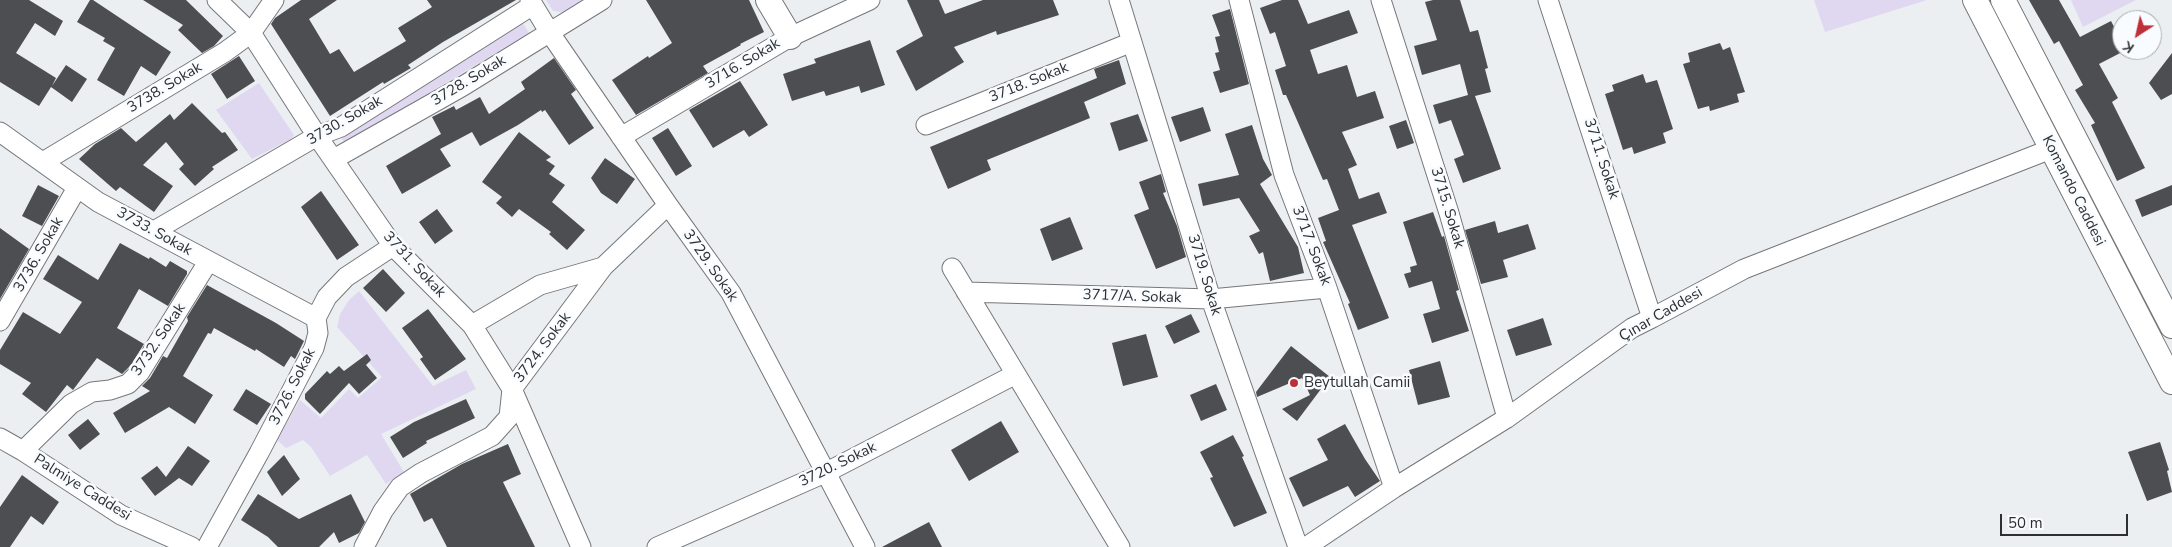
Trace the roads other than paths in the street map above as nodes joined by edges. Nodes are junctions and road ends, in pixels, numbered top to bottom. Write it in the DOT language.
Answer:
graph roads {
  1 [pos="217,0"];
  2 [pos="274,0"];
  3 [pos="602,0"];
  4 [pos="768,0"];
  5 [pos="870,0"];
  6 [pos="1119,0"];
  7 [pos="1239,0"];
  8 [pos="1381,0"];
  9 [pos="1548,0"];
  10 [pos="1975,0"];
  11 [pos="2003,0"];
  12 [pos="532,2"];
  13 [pos="251,33"];
  14 [pos="550,33"];
  15 [pos="790,37"];
  16 [pos="1132,42"];
  17 [pos="926,125"];
  18 [pos="0,132"];
  19 [pos="317,136"];
  20 [pos="621,137"];
  21 [pos="2051,149"];
  22 [pos="334,159"];
  23 [pos="43,162"];
  24 [pos="78,188"];
  25 [pos="668,205"];
  26 [pos="154,231"];
  27 [pos="393,246"];
  28 [pos="208,262"];
  29 [pos="603,267"];
  30 [pos="952,268"];
  31 [pos="1327,288"];
  32 [pos="966,292"];
  33 [pos="1211,299"];
  34 [pos="316,318"];
  35 [pos="1652,318"];
  36 [pos="0,321"];
  37 [pos="472,325"];
  38 [pos="2172,326"];
  39 [pos="1016,374"];
  40 [pos="2172,382"];
  41 [pos="512,389"];
  42 [pos="1507,418"];
  43 [pos="0,438"];
  44 [pos="23,451"];
  45 [pos="827,472"];
  46 [pos="1394,488"];
  47 [pos="179,544"];
  48 [pos="206,547"];
  49 [pos="364,547"];
  50 [pos="581,547"];
  51 [pos="657,547"];
  52 [pos="866,547"];
  53 [pos="1120,547"];
  54 [pos="1298,547"];
  55 [pos="1306,547"];
  1 -- 13 [label="street, 3731. Sokak"];
  2 -- 13 [label="street, 3738. Sokak"];
  3 -- 14 [label="street, 3728. Sokak"];
  4 -- 15 [label="main road"];
  5 -- 15 [label="street, 3716. Sokak"];
  6 -- 16 [label="street, 3719. Sokak"];
  7 -- 31 [label="street, 3717. Sokak"];
  8 -- 42 [label="street, 3715. Sokak"];
  9 -- 35 [label="street, 3711. Sokak"];
  10 -- 21 [label="main road, Komando Caddesi"];
  11 -- 38 [label="main road, Komando Caddesi"];
  12 -- 14 [label="street, 3729. Sokak"];
  12 -- 19 [label="street, 3730. Sokak"];
  13 -- 19 [label="street, 3731. Sokak"];
  13 -- 23 [label="street, 3738. Sokak"];
  14 -- 20 [label="street, 3729. Sokak"];
  14 -- 22 [label="street, 3728. Sokak"];
  15 -- 20 [label="street, 3716. Sokak"];
  16 -- 17 [label="street, 3718. Sokak"];
  16 -- 33 [label="street, 3719. Sokak"];
  18 -- 23 [label="street, 3733. Sokak"];
  19 -- 22 [label="street, 3731. Sokak"];
  19 -- 26 [label="street, 3730. Sokak"];
  20 -- 25 [label="street, 3729. Sokak"];
  21 -- 35 [label="street, Çınar Caddesi"];
  21 -- 40 [label="main road, Komando Caddesi"];
  22 -- 27 [label="street, 3731. Sokak"];
  23 -- 24 [label="street, 3733. Sokak"];
  24 -- 26 [label="street, 3733. Sokak"];
  24 -- 36 [label="street, 3736. Sokak"];
  25 -- 29 [label="street, 3724. Sokak"];
  25 -- 45 [label="street, 3729. Sokak"];
  26 -- 28 [label="street, 3733. Sokak"];
  27 -- 34 [label="street, 3726. Sokak"];
  27 -- 37 [label="street, 3731. Sokak"];
  28 -- 34 [label="street, 3733. Sokak"];
  28 -- 44 [label="street, 3732. Sokak"];
  29 -- 37 [label="street"];
  29 -- 41 [label="street, 3724. Sokak"];
  30 -- 32 [label="street"];
  31 -- 33 [label="street, 3717/A. Sokak"];
  31 -- 46 [label="street, 3717. Sokak"];
  32 -- 33 [label="street, 3717/A. Sokak"];
  32 -- 39 [label="street"];
  33 -- 54 [label="street, 3719. Sokak"];
  34 -- 48 [label="street, 3726. Sokak"];
  35 -- 42 [label="street, Çınar Caddesi"];
  37 -- 41 [label="street, 3731. Sokak"];
  39 -- 45 [label="street, 3720. Sokak"];
  39 -- 53 [label="street"];
  41 -- 49 [label="street, 3724. Sokak"];
  41 -- 50 [label="street, 3731. Sokak"];
  42 -- 46 [label="street, Çınar Caddesi"];
  43 -- 44 [label="street, Palmiye Caddesi"];
  44 -- 47 [label="street, Palmiye Caddesi"];
  45 -- 51 [label="street, 3720. Sokak"];
  45 -- 52 [label="street, 3729. Sokak"];
  46 -- 55 [label="street, Çınar Caddesi"];
}
